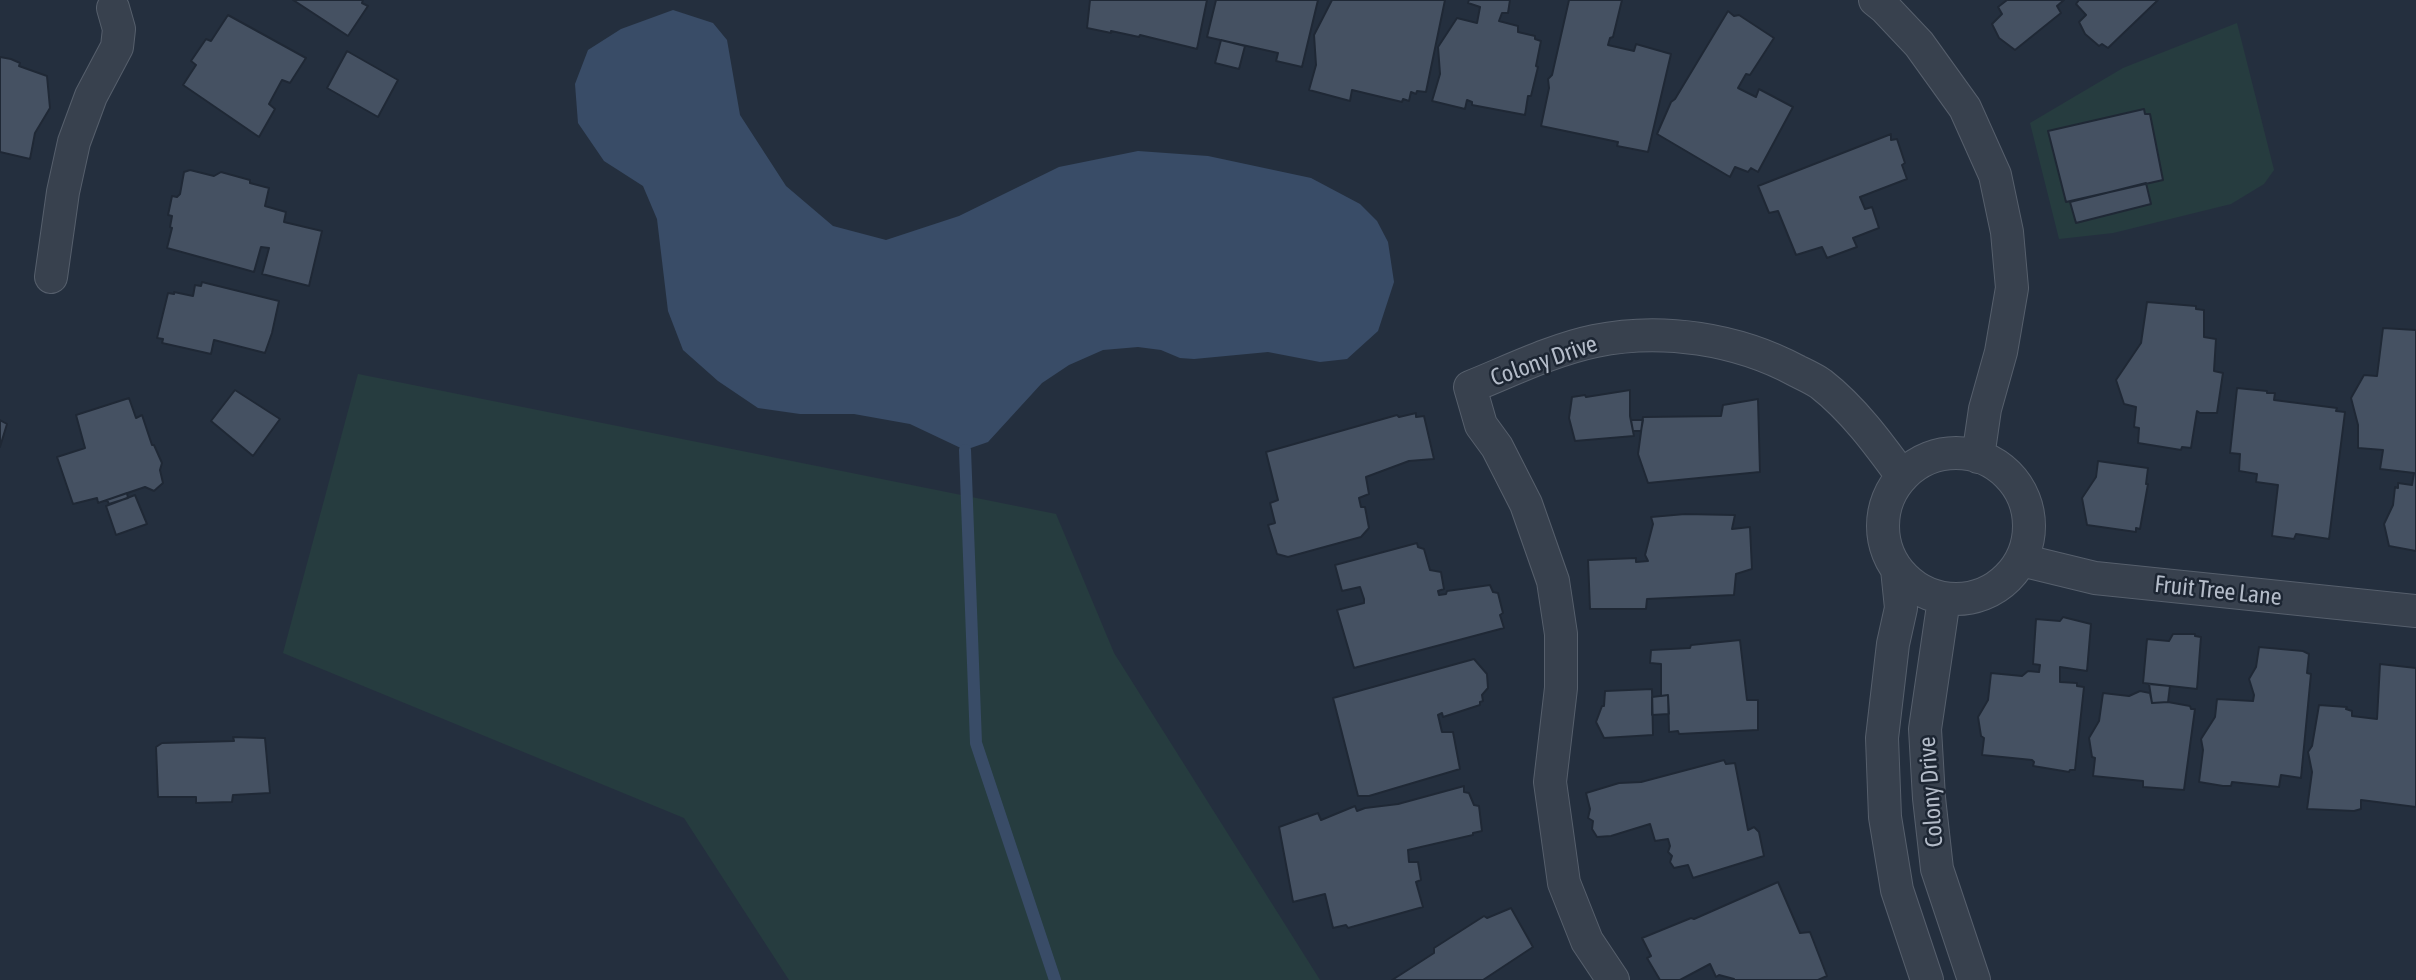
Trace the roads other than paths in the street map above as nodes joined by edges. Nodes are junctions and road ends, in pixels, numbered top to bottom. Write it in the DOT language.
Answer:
graph roads {
  1 [pos="1875,0"];
  2 [pos="113,3"];
  3 [pos="51,277"];
  4 [pos="1978,457"];
  5 [pos="1902,476"];
  6 [pos="2021,560"];
  7 [pos="1897,569"];
  8 [pos="1944,599"];
  9 [pos="2416,611"];
  10 [pos="1613,980"];
  11 [pos="1927,980"];
  12 [pos="1975,980"];
  1 -- 4 [label="street"];
  2 -- 3 [label="street"];
  4 -- 5 [label="street"];
  4 -- 6 [label="street"];
  5 -- 7 [label="street"];
  5 -- 10 [label="street, Colony Drive"];
  6 -- 8 [label="street"];
  6 -- 9 [label="street, Fruit Tree Lane"];
  7 -- 8 [label="street"];
  7 -- 11 [label="street"];
  8 -- 12 [label="street, Colony Drive"];
}
